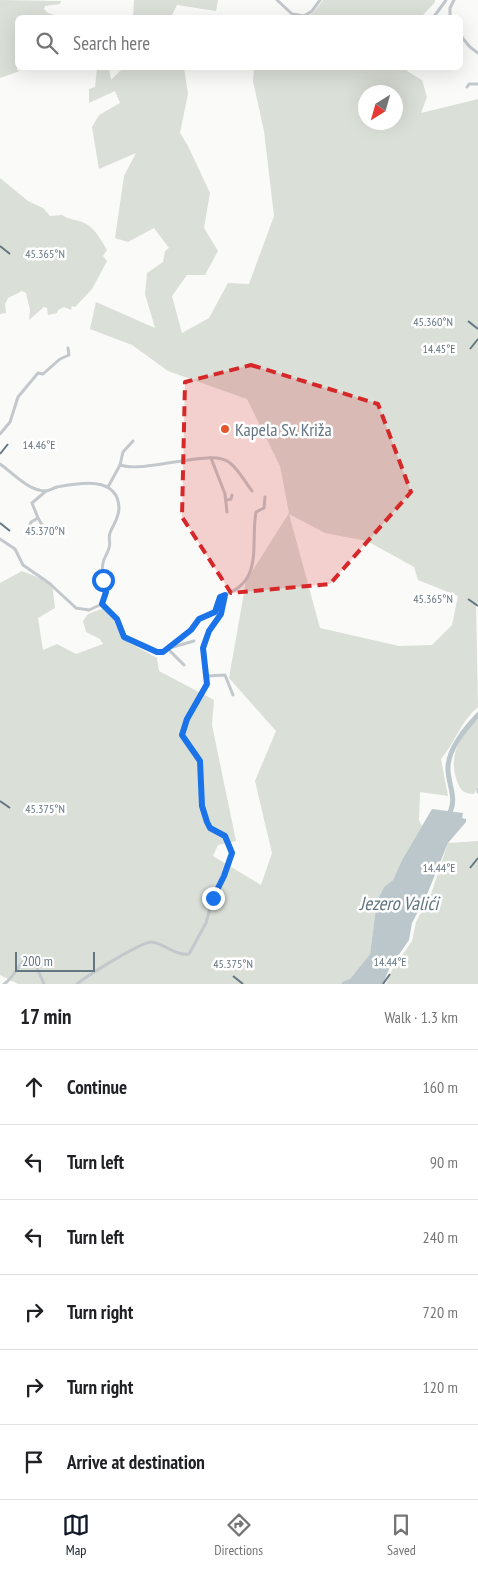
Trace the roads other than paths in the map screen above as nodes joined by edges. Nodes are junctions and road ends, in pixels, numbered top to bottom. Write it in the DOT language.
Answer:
graph roads {
  1 [pos="277,0"];
  2 [pos="320,0"];
  3 [pos="446,0"];
  4 [pos="454,0"];
  5 [pos="298,15"];
  6 [pos="306,15"];
  7 [pos="435,15"];
  8 [pos="450,15"];
  9 [pos="463,39"];
  10 [pos="478,53"];
  11 [pos="478,84"];
  12 [pos="467,87"];
  13 [pos="68,348"];
  14 [pos="0,434"];
  15 [pos="133,441"];
  16 [pos="211,458"];
  17 [pos="0,464"];
  18 [pos="120,465"];
  19 [pos="108,487"];
  20 [pos="46,491"];
  21 [pos="252,491"];
  22 [pos="232,495"];
  23 [pos="265,497"];
  24 [pos="227,500"];
  25 [pos="227,512"];
  26 [pos="38,518"];
  27 [pos="54,526"];
  28 [pos="28,530"];
  29 [pos="0,539"];
  30 [pos="225,595"];
  31 [pos="102,604"];
  32 [pos="179,639"];
  33 [pos="194,641"];
  34 [pos="173,647"];
  35 [pos="170,651"];
  36 [pos="163,652"];
  37 [pos="184,665"];
  38 [pos="207,676"];
  39 [pos="233,695"];
  40 [pos="4,984"];
  41 [pos="44,984"];
  42 [pos="77,984"];
  1 -- 5 [label="street"];
  2 -- 6 [label="street"];
  3 -- 7 [label="street"];
  4 -- 8 [label="street"];
  9 -- 10 [label="street"];
  11 -- 12 [label="street"];
  13 -- 14 [label="street"];
  15 -- 18 [label="street"];
  16 -- 18 [label="street"];
  16 -- 21 [label="street"];
  16 -- 24 [label="street"];
  17 -- 20 [label="street"];
  18 -- 19 [label="street"];
  19 -- 20 [label="street"];
  19 -- 31 [label="street"];
  20 -- 26 [label="street"];
  22 -- 24 [label="street"];
  23 -- 30 [label="street"];
  24 -- 25 [label="street"];
  26 -- 27 [label="street"];
  26 -- 28 [label="street"];
  29 -- 31 [label="street"];
  30 -- 32 [label="street"];
  30 -- 38 [label="street"];
  31 -- 36 [label="street"];
  32 -- 34 [label="street"];
  32 -- 36 [label="street"];
  33 -- 34 [label="street"];
  34 -- 35 [label="street"];
  35 -- 36 [label="street"];
  35 -- 37 [label="street"];
  38 -- 39 [label="street"];
  38 -- 42 [label="street"];
  40 -- 41 [label="street"];
}
